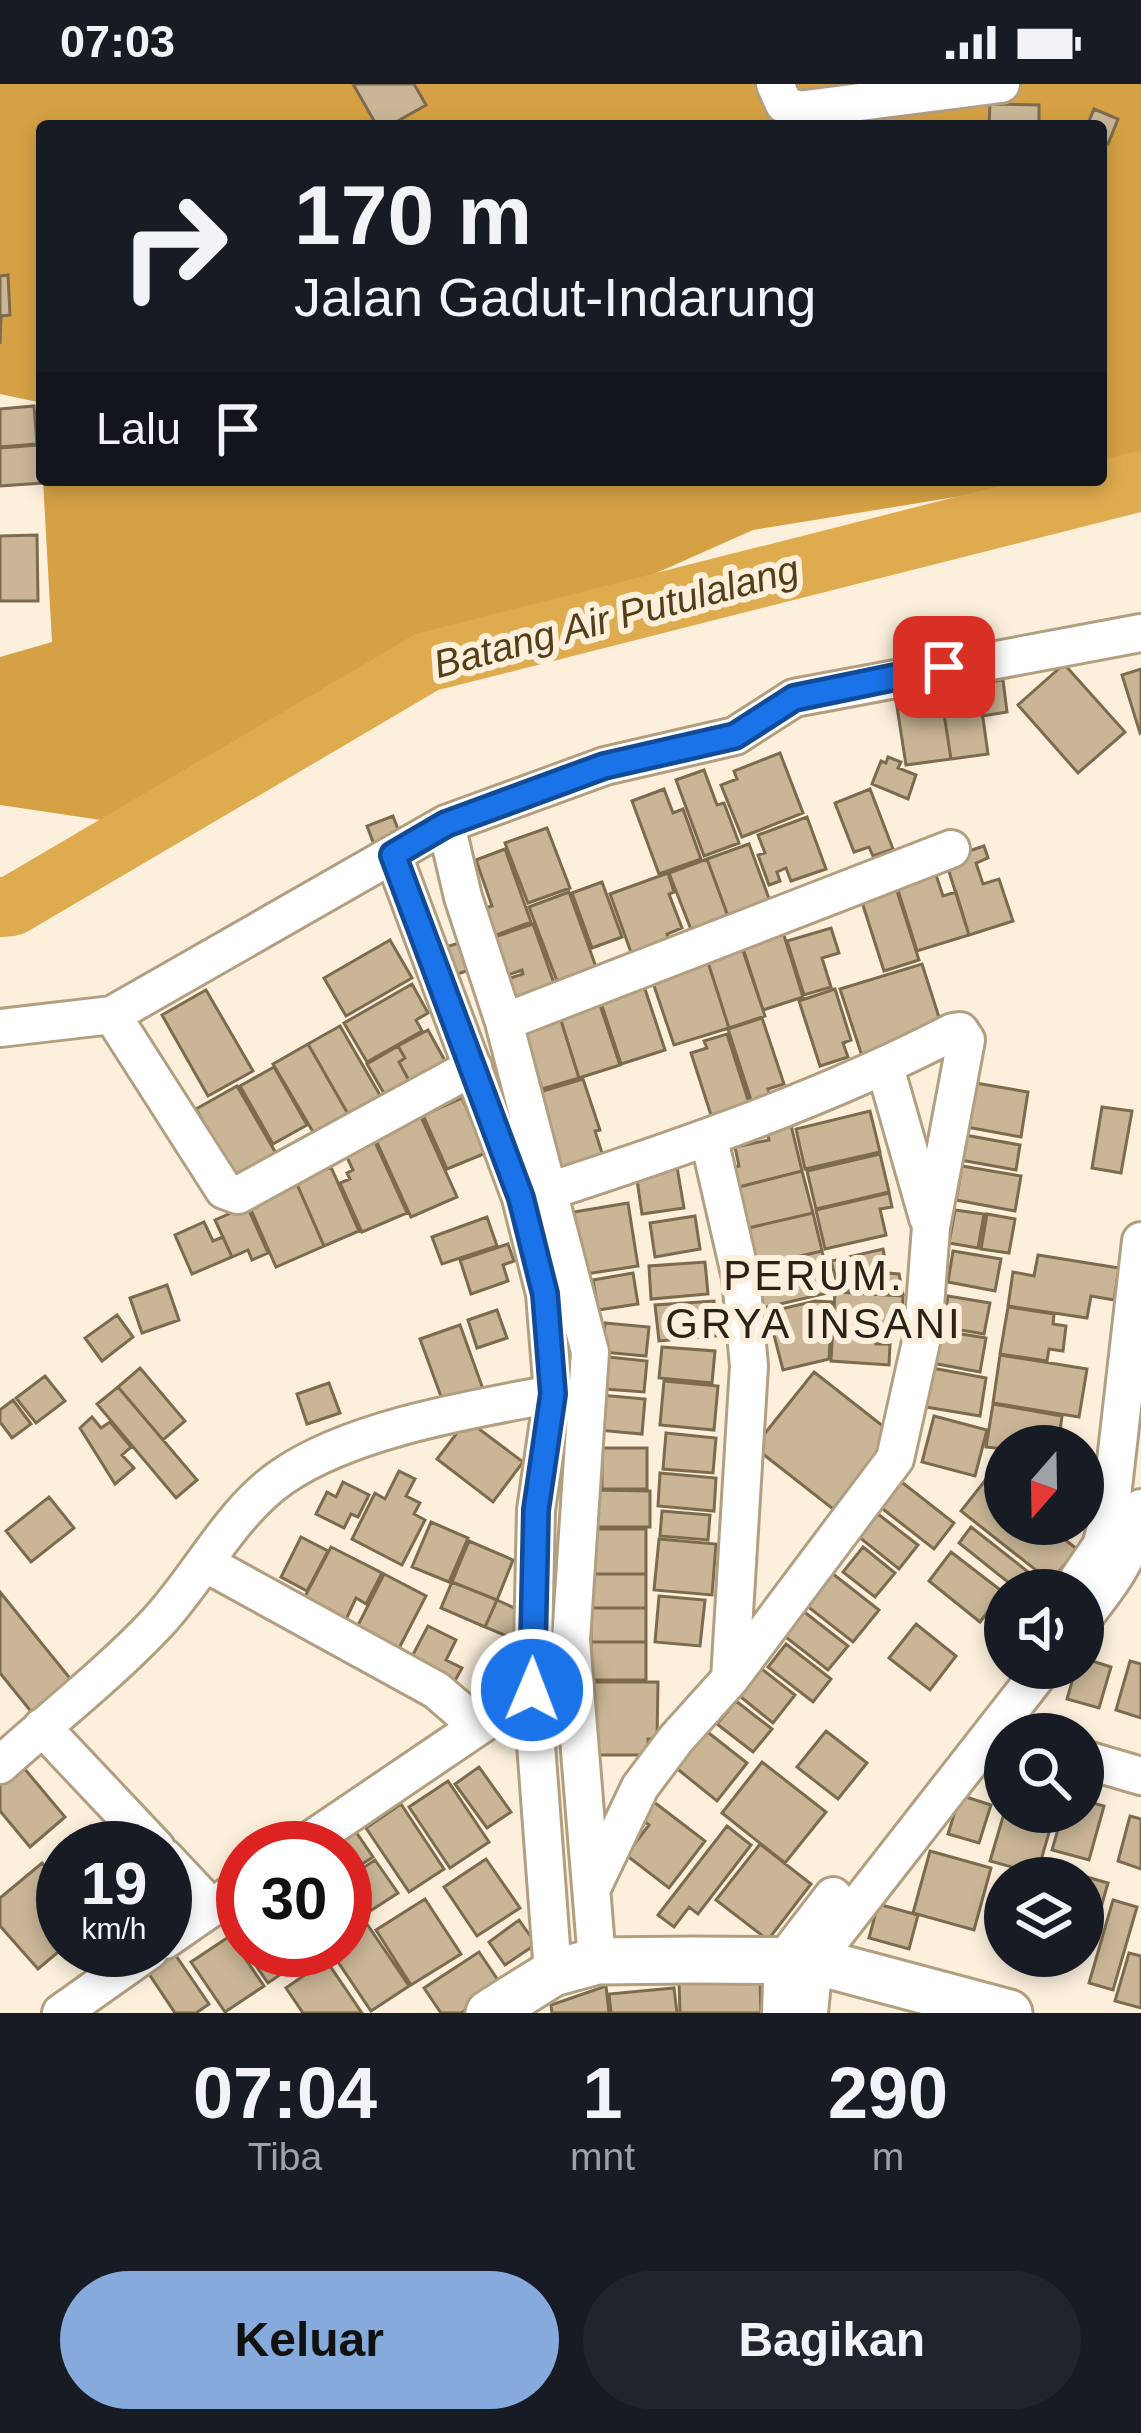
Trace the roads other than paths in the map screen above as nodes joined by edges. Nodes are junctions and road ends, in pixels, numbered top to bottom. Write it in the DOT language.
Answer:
graph roads {
  1 [pos="775,84"];
  2 [pos="1001,84"];
  3 [pos="1141,633"];
  4 [pos="446,824"];
  5 [pos="951,850"];
  6 [pos="393,855"];
  7 [pos="112,1015"];
  8 [pos="504,1022"];
  9 [pos="0,1028"];
  10 [pos="473,1067"];
  11 [pos="885,1067"];
  12 [pos="709,1139"];
  13 [pos="546,1192"];
  14 [pos="931,1227"];
  15 [pos="1141,1240"];
  16 [pos="1136,1341"];
  17 [pos="553,1394"];
  18 [pos="1141,1508"];
  19 [pos="205,1563"];
  20 [pos="1085,1569"];
  21 [pos="1104,1592"];
  22 [pos="730,1679"];
  23 [pos="1023,1689"];
  24 [pos="532,1690"];
  25 [pos="1002,1713"];
  26 [pos="478,1726"];
  27 [pos="42,1727"];
  28 [pos="984,1734"];
  29 [pos="0,1765"];
  30 [pos="1104,1765"];
  31 [pos="1141,1776"];
  32 [pos="130,1821"];
  33 [pos="338,1821"];
  34 [pos="192,1887"];
  35 [pos="592,1888"];
  36 [pos="216,1904"];
  37 [pos="211,1907"];
  38 [pos="192,1921"];
  39 [pos="597,1960"];
  40 [pos="798,1961"];
  41 [pos="553,1973"];
  42 [pos="110,1999"];
  43 [pos="61,2013"];
  44 [pos="489,2013"];
  45 [pos="781,2013"];
  46 [pos="809,2013"];
  47 [pos="1009,2013"];
  1 -- 2 [label="street"];
  3 -- 4 [label="street"];
  4 -- 6 [label="street"];
  4 -- 8 [label="street"];
  5 -- 8 [label="street"];
  6 -- 7 [label="street"];
  6 -- 10 [label="street"];
  7 -- 9 [label="street"];
  7 -- 10 [label="street"];
  8 -- 13 [label="street"];
  10 -- 17 [label="street"];
  11 -- 12 [label="street"];
  11 -- 14 [label="street"];
  11 -- 14 [label="street"];
  12 -- 13 [label="street"];
  12 -- 22 [label="street"];
  13 -- 35 [label="street"];
  14 -- 22 [label="street"];
  15 -- 16 [label="street"];
  16 -- 20 [label="street"];
  17 -- 19 [label="street"];
  17 -- 24 [label="street"];
  18 -- 21 [label="street"];
  19 -- 26 [label="street"];
  19 -- 27 [label="street"];
  22 -- 35 [label="street"];
  23 -- 25 [label="street"];
  24 -- 26 [label="street"];
  24 -- 41 [label="street"];
  26 -- 33 [label="street"];
  27 -- 29 [label="street"];
  27 -- 32 [label="street"];
  28 -- 40 [label="street"];
  30 -- 31 [label="street"];
  34 -- 37 [label="street"];
  35 -- 39 [label="street"];
  36 -- 37 [label="street"];
  37 -- 38 [label="street"];
  39 -- 40 [label="street"];
  39 -- 41 [label="street"];
  40 -- 45 [label="street"];
  40 -- 46 [label="street"];
  40 -- 47 [label="street"];
  41 -- 44 [label="street"];
  42 -- 43 [label="street"];
}
